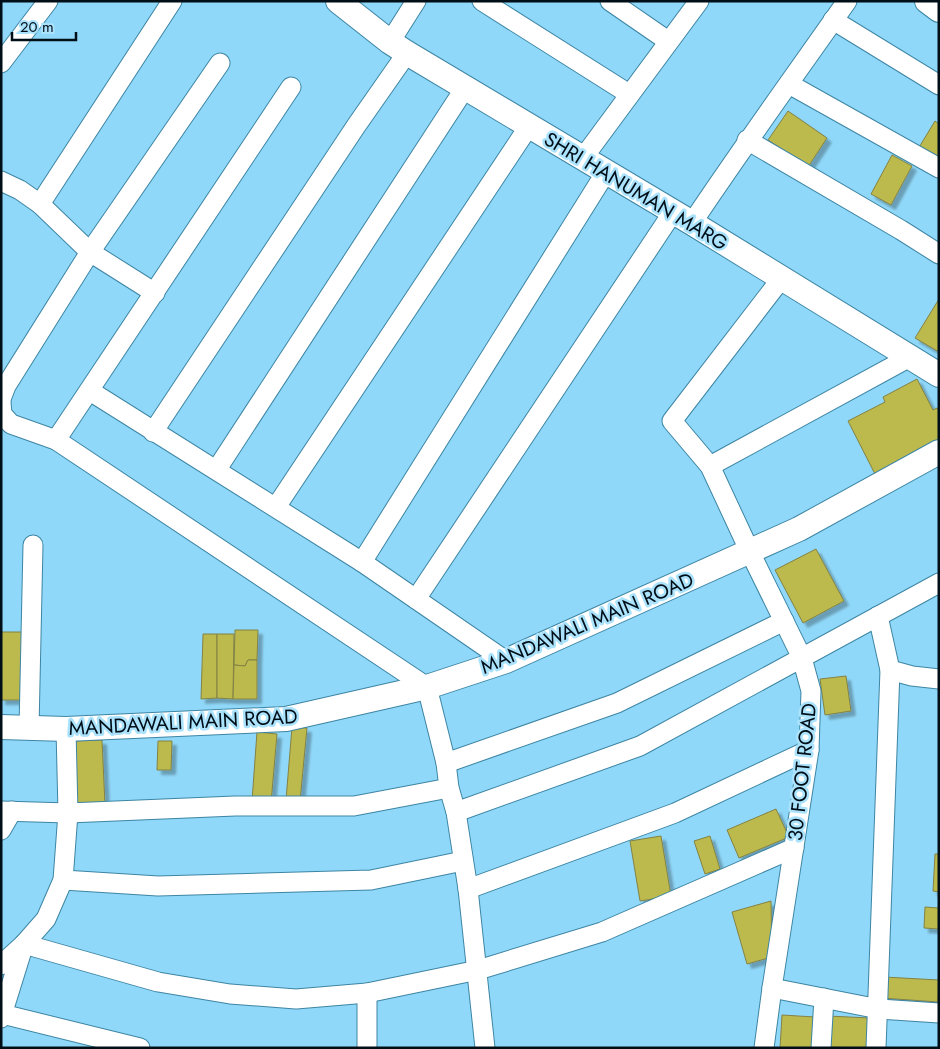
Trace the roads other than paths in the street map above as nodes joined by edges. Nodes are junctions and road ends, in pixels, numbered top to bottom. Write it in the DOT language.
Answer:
graph roads {
  1 [pos="48,1"];
  2 [pos="172,1"];
  3 [pos="338,1"];
  4 [pos="416,1"];
  5 [pos="482,1"];
  6 [pos="610,1"];
  7 [pos="699,1"];
  8 [pos="847,1"];
  9 [pos="927,1"];
  10 [pos="939,10"];
  11 [pos="833,20"];
  12 [pos="668,41"];
  13 [pos="398,48"];
  14 [pos="1,63"];
  15 [pos="220,63"];
  16 [pos="790,84"];
  17 [pos="939,85"];
  18 [pos="290,87"];
  19 [pos="465,88"];
  20 [pos="629,94"];
  21 [pos="529,126"];
  22 [pos="748,140"];
  23 [pos="582,158"];
  24 [pos="939,168"];
  25 [pos="606,172"];
  26 [pos="1,181"];
  27 [pos="40,204"];
  28 [pos="682,218"];
  29 [pos="90,252"];
  30 [pos="939,254"];
  31 [pos="781,278"];
  32 [pos="155,293"];
  33 [pos="910,358"];
  34 [pos="939,375"];
  35 [pos="90,391"];
  36 [pos="1,401"];
  37 [pos="154,432"];
  38 [pos="56,440"];
  39 [pos="939,452"];
  40 [pos="710,466"];
  41 [pos="217,469"];
  42 [pos="276,508"];
  43 [pos="33,545"];
  44 [pos="750,552"];
  45 [pos="362,562"];
  46 [pos="939,583"];
  47 [pos="416,599"];
  48 [pos="878,616"];
  49 [pos="784,621"];
  50 [pos="802,658"];
  51 [pos="506,661"];
  52 [pos="890,670"];
  53 [pos="939,679"];
  54 [pos="427,687"];
  55 [pos="1,727"];
  56 [pos="29,728"];
  57 [pos="66,729"];
  58 [pos="809,750"];
  59 [pos="446,763"];
  60 [pos="449,788"];
  61 [pos="7,811"];
  62 [pos="456,812"];
  63 [pos="68,813"];
  64 [pos="1,830"];
  65 [pos="794,848"];
  66 [pos="463,861"];
  67 [pos="63,880"];
  68 [pos="468,889"];
  69 [pos="24,944"];
  70 [pos="1,965"];
  71 [pos="478,970"];
  72 [pos="772,988"];
  73 [pos="367,993"];
  74 [pos="824,998"];
  75 [pos="879,1009"];
  76 [pos="939,1013"];
  77 [pos="2,1016"];
  78 [pos="140,1048"];
  79 [pos="367,1048"];
  80 [pos="485,1048"];
  81 [pos="764,1048"];
  82 [pos="821,1048"];
  83 [pos="876,1048"];
  1 -- 14 [label="street"];
  2 -- 27 [label="street"];
  3 -- 13 [label="street, SHRI HANUMAN MARG"];
  4 -- 13 [label="street"];
  5 -- 20 [label="street"];
  6 -- 12 [label="street"];
  7 -- 12 [label="street"];
  8 -- 11 [label="street"];
  9 -- 10 [label="street"];
  11 -- 16 [label="street"];
  11 -- 17 [label="street"];
  12 -- 20 [label="street"];
  13 -- 19 [label="street, SHRI HANUMAN MARG"];
  13 -- 37 [label="street"];
  15 -- 29 [label="street"];
  16 -- 22 [label="street"];
  16 -- 24 [label="street"];
  18 -- 32 [label="street"];
  19 -- 21 [label="street, SHRI HANUMAN MARG"];
  19 -- 41 [label="street"];
  20 -- 23 [label="street"];
  21 -- 23 [label="street, SHRI HANUMAN MARG"];
  21 -- 42 [label="street"];
  22 -- 28 [label="street"];
  22 -- 30 [label="street"];
  23 -- 25 [label="street, SHRI HANUMAN MARG"];
  25 -- 28 [label="street, SHRI HANUMAN MARG"];
  25 -- 45 [label="street"];
  26 -- 27 [label="street"];
  27 -- 29 [label="street"];
  28 -- 31 [label="street, SHRI HANUMAN MARG"];
  28 -- 47 [label="street"];
  29 -- 32 [label="street"];
  29 -- 36 [label="street"];
  31 -- 33 [label="street, SHRI HANUMAN MARG"];
  31 -- 40 [label="street, 30 FOOT ROAD"];
  32 -- 35 [label="street"];
  33 -- 34 [label="street, SHRI HANUMAN MARG"];
  33 -- 40 [label="street"];
  35 -- 37 [label="street"];
  35 -- 38 [label="street"];
  36 -- 38 [label="street"];
  37 -- 41 [label="street"];
  38 -- 54 [label="street"];
  39 -- 44 [label="street, MANDAWALI MAIN ROAD"];
  40 -- 44 [label="street, 30 FOOT ROAD"];
  41 -- 42 [label="street"];
  42 -- 45 [label="street"];
  43 -- 56 [label="street"];
  44 -- 49 [label="street, 30 FOOT ROAD"];
  44 -- 51 [label="street, MANDAWALI MAIN ROAD"];
  45 -- 47 [label="street"];
  46 -- 48 [label="street"];
  47 -- 51 [label="street"];
  48 -- 50 [label="street"];
  48 -- 52 [label="street"];
  49 -- 50 [label="street, 30 FOOT ROAD"];
  49 -- 59 [label="street"];
  50 -- 58 [label="street, 30 FOOT ROAD"];
  50 -- 62 [label="street"];
  51 -- 54 [label="street, MANDAWALI MAIN ROAD"];
  52 -- 53 [label="street"];
  52 -- 75 [label="street"];
  54 -- 57 [label="street, MANDAWALI MAIN ROAD"];
  54 -- 59 [label="street"];
  55 -- 56 [label="street, MANDAWALI MAIN ROAD"];
  56 -- 57 [label="street, MANDAWALI MAIN ROAD"];
  57 -- 63 [label="street"];
  58 -- 65 [label="street, 30 FOOT ROAD"];
  58 -- 68 [label="street"];
  59 -- 60 [label="street"];
  60 -- 62 [label="street"];
  60 -- 63 [label="street"];
  61 -- 63 [label="street"];
  61 -- 64 [label="street"];
  62 -- 66 [label="street"];
  63 -- 67 [label="street"];
  65 -- 71 [label="street"];
  65 -- 72 [label="street, 30 FOOT ROAD"];
  66 -- 67 [label="street"];
  66 -- 68 [label="street"];
  67 -- 69 [label="street"];
  68 -- 71 [label="street"];
  69 -- 70 [label="street"];
  69 -- 73 [label="street"];
  69 -- 77 [label="street"];
  71 -- 73 [label="street"];
  71 -- 80 [label="street"];
  72 -- 74 [label="street"];
  72 -- 81 [label="street, 30 FOOT ROAD"];
  73 -- 79 [label="street"];
  74 -- 75 [label="street"];
  74 -- 82 [label="street"];
  75 -- 76 [label="street"];
  75 -- 83 [label="street"];
  77 -- 78 [label="street"];
}
